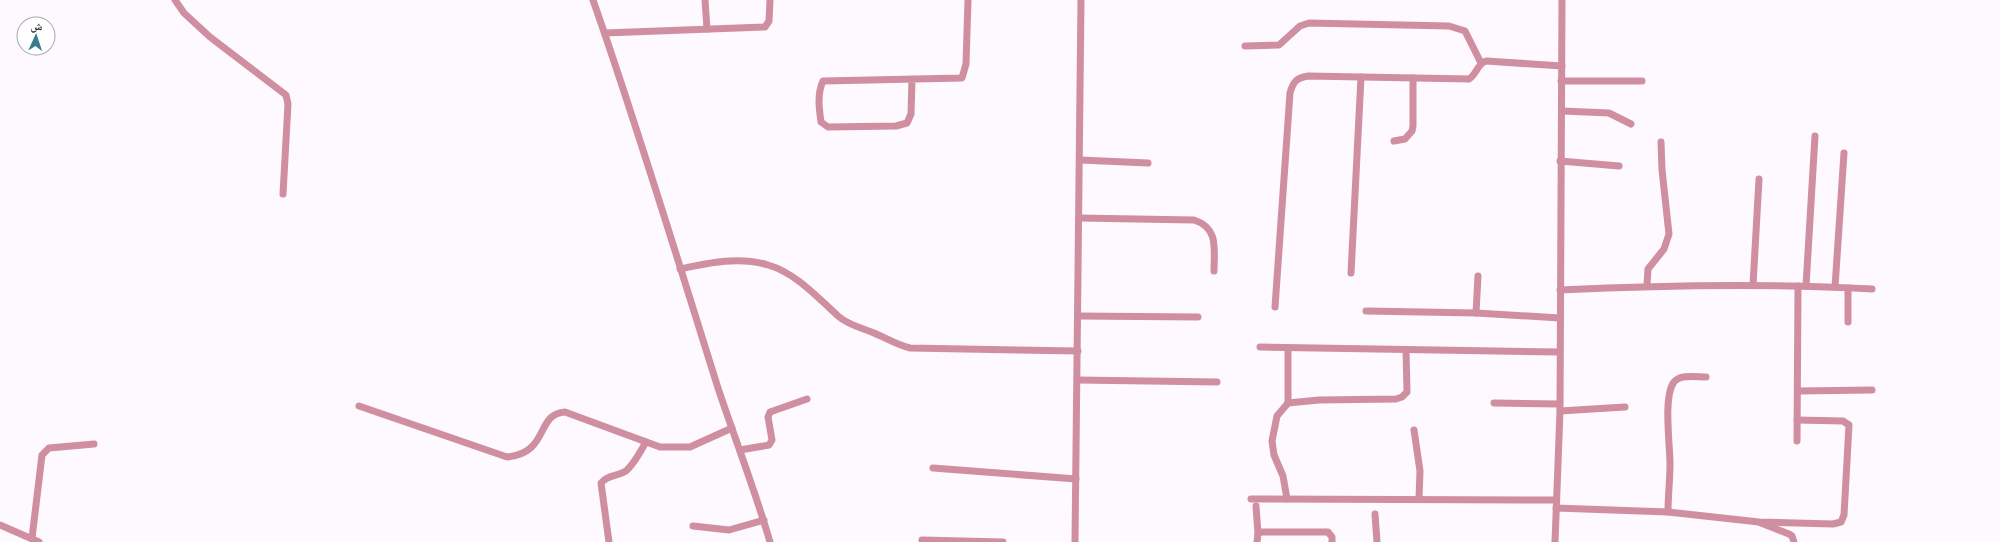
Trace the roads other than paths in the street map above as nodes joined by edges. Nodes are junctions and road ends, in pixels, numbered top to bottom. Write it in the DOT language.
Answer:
graph roads {
  1 [pos="175,0"];
  2 [pos="594,0"];
  3 [pos="705,0"];
  4 [pos="770,0"];
  5 [pos="968,0"];
  6 [pos="1081,0"];
  7 [pos="1562,0"];
  8 [pos="707,29"];
  9 [pos="605,33"];
  10 [pos="1245,46"];
  11 [pos="1481,63"];
  12 [pos="1562,66"];
  13 [pos="1361,77"];
  14 [pos="1413,78"];
  15 [pos="912,79"];
  16 [pos="1562,80"];
  17 [pos="1642,81"];
  18 [pos="1562,111"];
  19 [pos="1631,124"];
  20 [pos="1815,136"];
  21 [pos="1394,141"];
  22 [pos="1661,142"];
  23 [pos="1844,153"];
  24 [pos="1080,160"];
  25 [pos="1560,161"];
  26 [pos="1148,162"];
  27 [pos="1619,166"];
  28 [pos="1758,179"];
  29 [pos="283,194"];
  30 [pos="1079,218"];
  31 [pos="680,269"];
  32 [pos="1214,271"];
  33 [pos="1351,273"];
  34 [pos="1478,276"];
  35 [pos="1753,284"];
  36 [pos="1646,286"];
  37 [pos="1798,286"];
  38 [pos="1806,286"];
  39 [pos="1835,287"];
  40 [pos="1848,288"];
  41 [pos="1872,289"];
  42 [pos="1560,290"];
  43 [pos="1275,307"];
  44 [pos="1366,311"];
  45 [pos="1476,313"];
  46 [pos="1078,316"];
  47 [pos="1198,317"];
  48 [pos="1560,318"];
  49 [pos="1848,322"];
  50 [pos="1260,348"];
  51 [pos="1288,348"];
  52 [pos="1406,350"];
  53 [pos="1078,351"];
  54 [pos="1559,352"];
  55 [pos="1706,377"];
  56 [pos="1078,380"];
  57 [pos="1217,382"];
  58 [pos="1872,390"];
  59 [pos="1798,391"];
  60 [pos="807,399"];
  61 [pos="1288,403"];
  62 [pos="1494,403"];
  63 [pos="359,406"];
  64 [pos="1560,407"];
  65 [pos="1625,407"];
  66 [pos="1797,420"];
  67 [pos="732,428"];
  68 [pos="1414,430"];
  69 [pos="1797,441"];
  70 [pos="646,442"];
  71 [pos="94,444"];
  72 [pos="740,450"];
  73 [pos="933,468"];
  74 [pos="1076,479"];
  75 [pos="1419,498"];
  76 [pos="1251,499"];
  77 [pos="1287,499"];
  78 [pos="1556,500"];
  79 [pos="1256,506"];
  80 [pos="1556,508"];
  81 [pos="1668,512"];
  82 [pos="1375,514"];
  83 [pos="764,520"];
  84 [pos="1759,522"];
  85 [pos="0,525"];
  86 [pos="693,526"];
  87 [pos="1258,534"];
  88 [pos="32,538"];
  89 [pos="922,540"];
  90 [pos="39,542"];
  91 [pos="609,542"];
  92 [pos="770,542"];
  93 [pos="1003,542"];
  94 [pos="1075,542"];
  95 [pos="1257,542"];
  96 [pos="1332,542"];
  97 [pos="1377,542"];
  98 [pos="1555,542"];
  99 [pos="1794,542"];
  1 -- 29 [label="street"];
  2 -- 9 [label="street"];
  3 -- 8 [label="street"];
  4 -- 8 [label="street"];
  5 -- 15 [label="street"];
  6 -- 24 [label="street"];
  7 -- 12 [label="street"];
  8 -- 9 [label="street"];
  9 -- 31 [label="street"];
  10 -- 11 [label="street"];
  11 -- 12 [label="street"];
  11 -- 14 [label="street"];
  12 -- 16 [label="street"];
  13 -- 14 [label="street"];
  13 -- 33 [label="street"];
  13 -- 43 [label="street"];
  14 -- 21 [label="street"];
  15 -- 15 [label="street"];
  16 -- 17 [label="street"];
  16 -- 18 [label="street"];
  18 -- 19 [label="street"];
  18 -- 25 [label="street"];
  20 -- 38 [label="street"];
  22 -- 36 [label="street"];
  23 -- 39 [label="street"];
  24 -- 26 [label="street"];
  24 -- 30 [label="street"];
  25 -- 27 [label="street"];
  25 -- 42 [label="street"];
  28 -- 35 [label="street"];
  30 -- 32 [label="street"];
  30 -- 46 [label="street"];
  31 -- 53 [label="street"];
  31 -- 67 [label="street"];
  34 -- 45 [label="street"];
  35 -- 36 [label="street"];
  35 -- 37 [label="street"];
  36 -- 42 [label="street"];
  37 -- 38 [label="street"];
  37 -- 59 [label="street"];
  38 -- 39 [label="street"];
  39 -- 40 [label="street"];
  40 -- 41 [label="street"];
  40 -- 49 [label="street"];
  42 -- 48 [label="street"];
  44 -- 45 [label="street"];
  45 -- 48 [label="street"];
  46 -- 47 [label="street"];
  46 -- 53 [label="street"];
  48 -- 54 [label="street"];
  50 -- 51 [label="street"];
  51 -- 52 [label="street"];
  51 -- 61 [label="street"];
  52 -- 54 [label="street"];
  52 -- 61 [label="street"];
  53 -- 56 [label="street"];
  54 -- 64 [label="street"];
  55 -- 81 [label="street"];
  56 -- 57 [label="street"];
  56 -- 74 [label="street"];
  58 -- 59 [label="street"];
  59 -- 66 [label="street"];
  60 -- 72 [label="street"];
  61 -- 77 [label="street"];
  62 -- 64 [label="street"];
  63 -- 70 [label="street"];
  64 -- 65 [label="street"];
  64 -- 78 [label="street"];
  66 -- 69 [label="street"];
  66 -- 84 [label="street"];
  67 -- 70 [label="street"];
  67 -- 72 [label="street"];
  68 -- 75 [label="street"];
  70 -- 91 [label="street"];
  71 -- 88 [label="street"];
  72 -- 83 [label="street"];
  73 -- 74 [label="street"];
  74 -- 94 [label="street"];
  75 -- 77 [label="street"];
  75 -- 78 [label="street"];
  76 -- 77 [label="street"];
  78 -- 80 [label="street"];
  79 -- 87 [label="street"];
  80 -- 81 [label="street"];
  80 -- 98 [label="street"];
  81 -- 84 [label="street"];
  82 -- 97 [label="street"];
  83 -- 86 [label="street"];
  83 -- 92 [label="street"];
  84 -- 99 [label="street"];
  85 -- 88 [label="street"];
  87 -- 95 [label="street"];
  87 -- 96 [label="street"];
  88 -- 90 [label="street"];
  89 -- 93 [label="street"];
}
